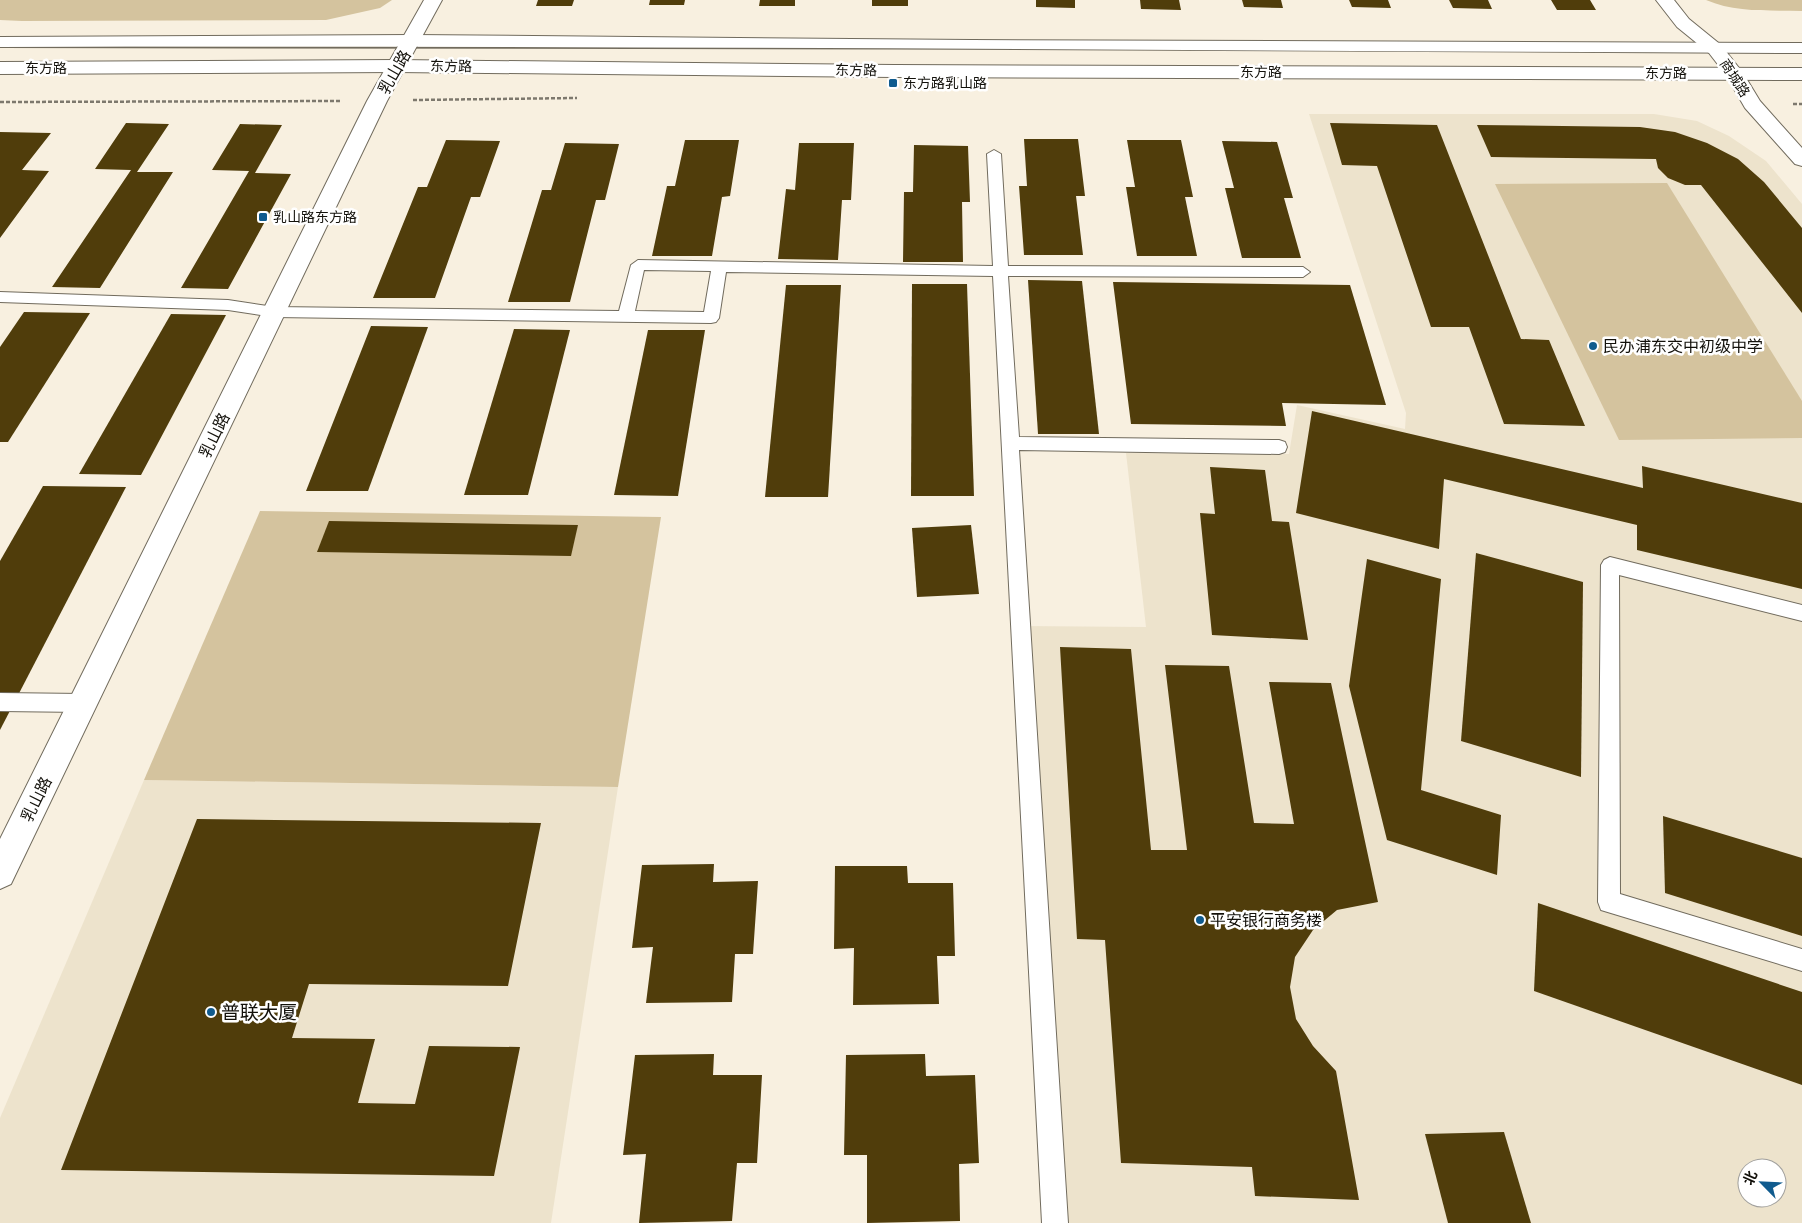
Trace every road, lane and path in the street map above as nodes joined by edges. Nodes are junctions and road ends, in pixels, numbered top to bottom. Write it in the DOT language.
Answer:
graph roads {
  1 [pos="433,0"];
  2 [pos="1665,0"];
  3 [pos="413,40"];
  4 [pos="0,42"];
  5 [pos="1715,48"];
  6 [pos="1802,48"];
  7 [pos="397,66"];
  8 [pos="0,68"];
  9 [pos="1734,73"];
  10 [pos="1802,74"];
  11 [pos="994,154"];
  12 [pos="1802,160"];
  13 [pos="719,266"];
  14 [pos="1000,271"];
  15 [pos="1303,272"];
  16 [pos="0,297"];
  17 [pos="274,312"];
  18 [pos="626,316"];
  19 [pos="1010,443"];
  20 [pos="1278,447"];
  21 [pos="1802,613"];
  22 [pos="0,702"];
  23 [pos="83,703"];
  24 [pos="0,873"];
  25 [pos="1802,960"];
  26 [pos="1055,1223"];
  1 -- 3 [label="main road, 乳山路"];
  2 -- 5 [label="main road, 商城路"];
  3 -- 4 [label="main road, 东方路"];
  3 -- 5 [label="main road, 东方路"];
  3 -- 7 [label="main road, 乳山路"];
  5 -- 6 [label="main road, 东方路"];
  5 -- 9 [label="main road, 商城路"];
  7 -- 8 [label="main road, 东方路"];
  7 -- 9 [label="main road, 东方路"];
  7 -- 17 [label="main road, 乳山路"];
  9 -- 10 [label="main road, 东方路"];
  9 -- 12 [label="main road, 商城路"];
  11 -- 14 [label="lane"];
  13 -- 14 [label="lane"];
  13 -- 18 [label="lane"];
  13 -- 18 [label="lane"];
  14 -- 15 [label="lane"];
  14 -- 19 [label="lane"];
  16 -- 17 [label="lane"];
  17 -- 18 [label="lane"];
  17 -- 23 [label="main road, 乳山路"];
  19 -- 20 [label="lane"];
  19 -- 26 [label="lane"];
  21 -- 25 [label="lane"];
  22 -- 23 [label="lane"];
  23 -- 24 [label="main road, 乳山路"];
}
